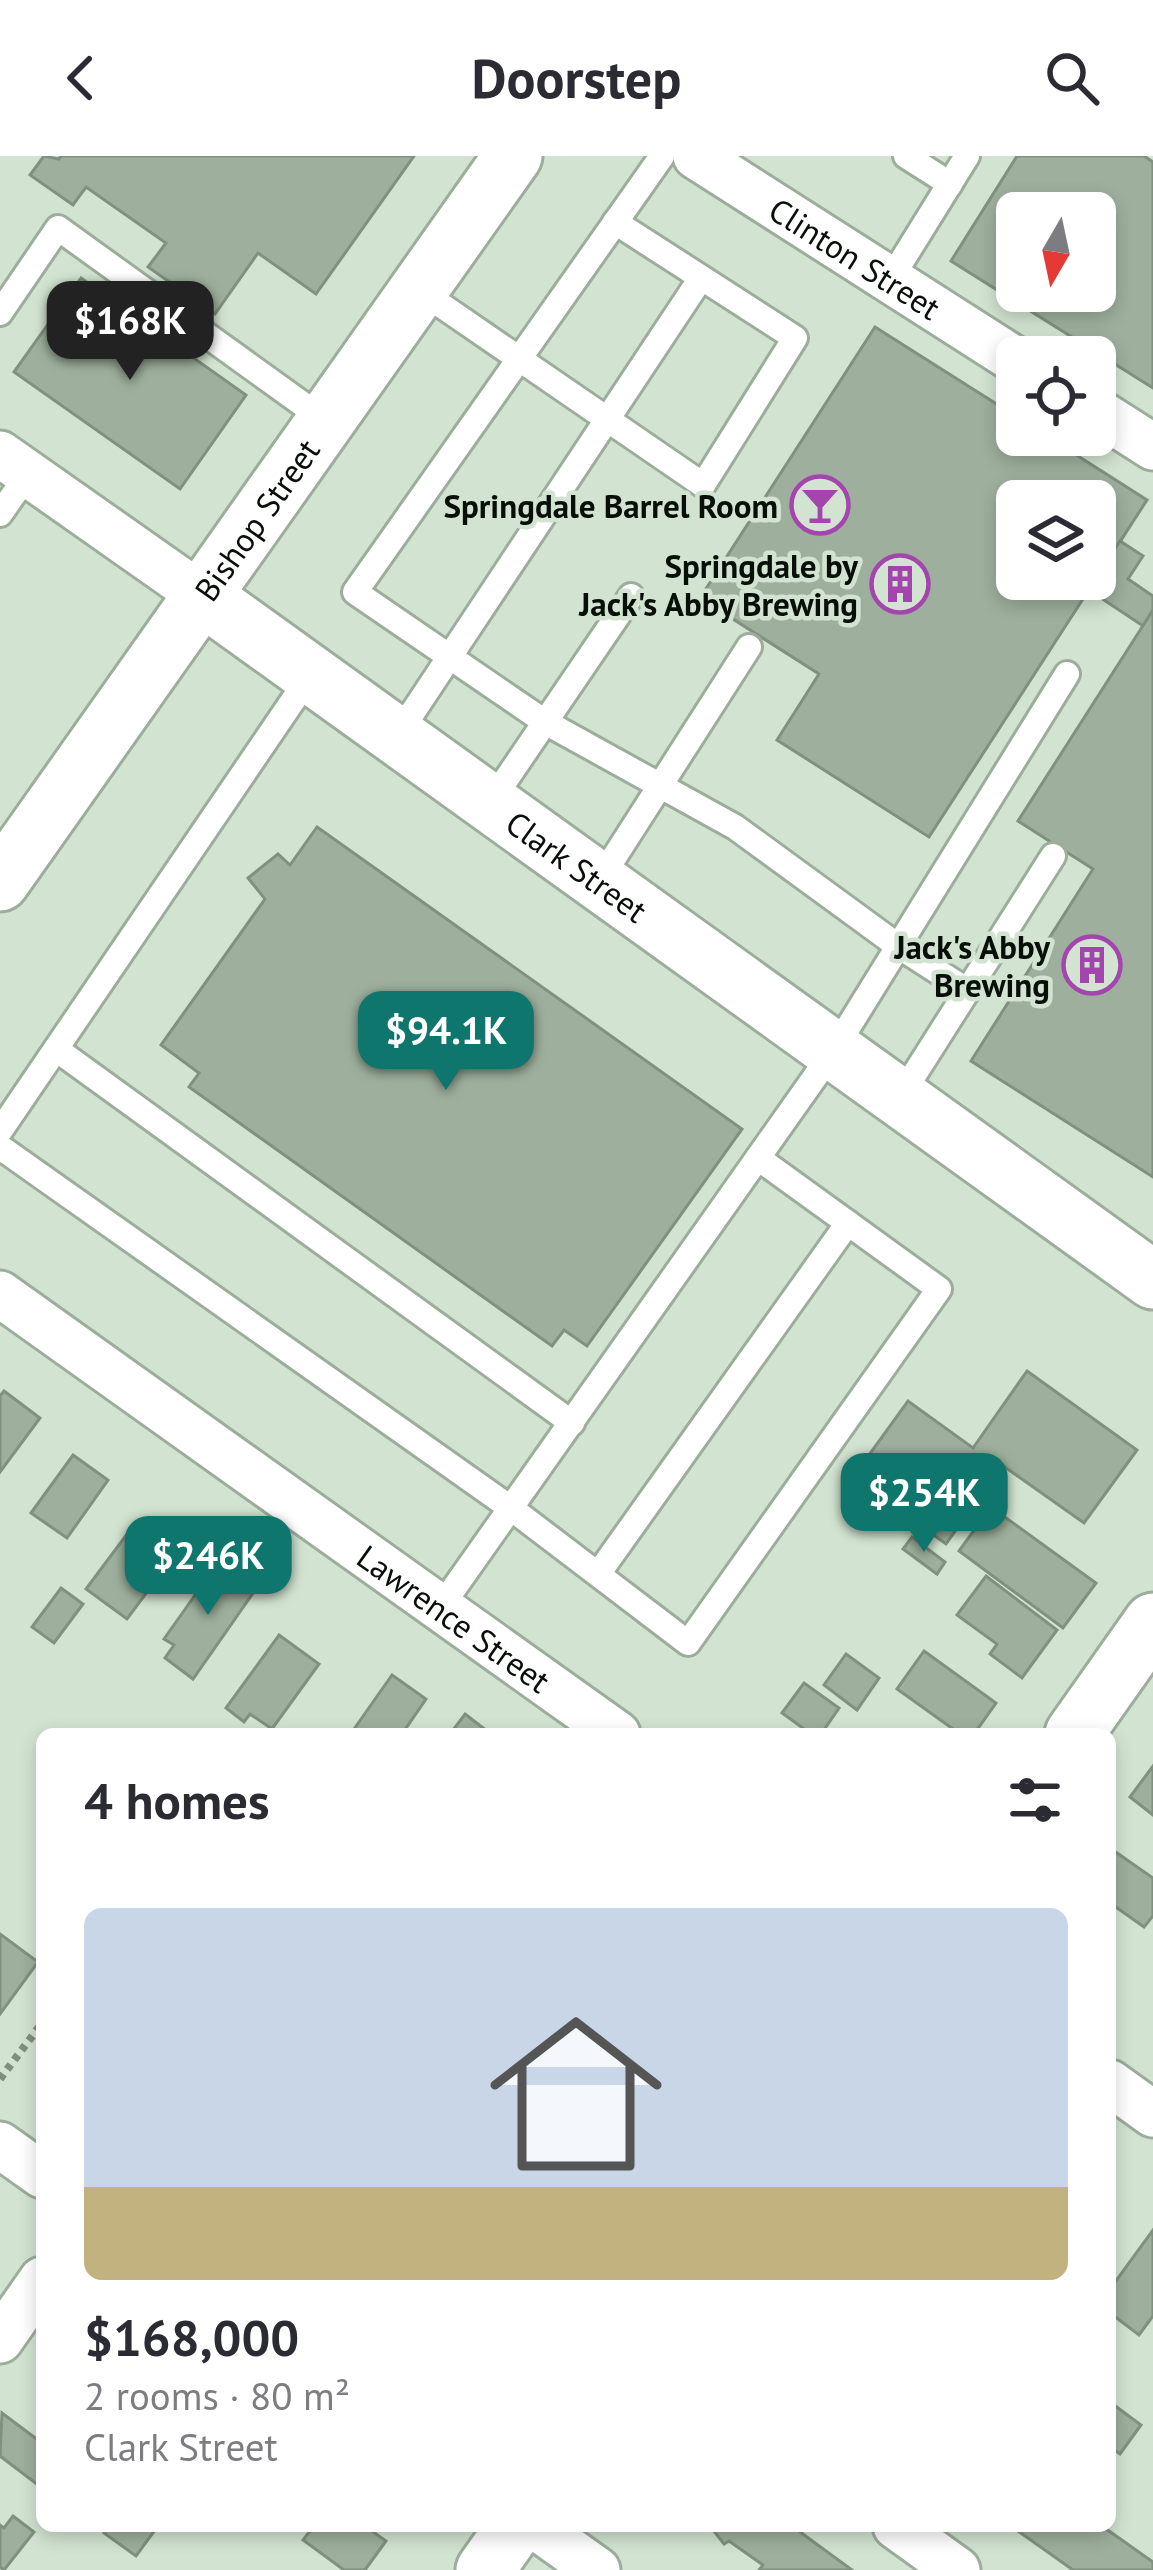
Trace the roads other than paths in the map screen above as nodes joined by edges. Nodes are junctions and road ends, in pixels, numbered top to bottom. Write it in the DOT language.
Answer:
graph roads {
  1 [pos="513,156"];
  2 [pos="662,156"];
  3 [pos="696,156"];
  4 [pos="906,156"];
  5 [pos="968,156"];
  6 [pos="950,184"];
  7 [pos="615,223"];
  8 [pos="700,278"];
  9 [pos="890,280"];
  10 [pos="419,290"];
  11 [pos="1,309"];
  12 [pos="996,348"];
  13 [pos="519,359"];
  14 [pos="607,419"];
  15 [pos="326,421"];
  16 [pos="1116,423"];
  17 [pos="1153,447"];
  18 [pos="14,464"];
  19 [pos="0,514"];
  20 [pos="202,596"];
  21 [pos="631,596"];
  22 [pos="749,647"];
  23 [pos="449,657"];
  24 [pos="311,674"];
  25 [pos="1066,674"];
  26 [pos="545,722"];
  27 [pos="397,736"];
  28 [pos="660,786"];
  29 [pos="490,803"];
  30 [pos="1053,856"];
  31 [pos="599,881"];
  32 [pos="0,882"];
  33 [pos="898,946"];
  34 [pos="968,991"];
  35 [pos="56,1049"];
  36 [pos="834,1050"];
  37 [pos="900,1097"];
  38 [pos="0,1131"];
  39 [pos="0,1147"];
  40 [pos="758,1158"];
  41 [pos="848,1222"];
  42 [pos="1153,1280"];
  43 [pos="0,1294"];
  44 [pos="572,1423"];
  45 [pos="512,1509"];
  46 [pos="598,1574"];
  47 [pos="440,1608"];
  48 [pos="1153,1622"];
  49 [pos="609,1728"];
  50 [pos="1078,1728"];
  51 [pos="1116,2088"];
  52 [pos="1153,2114"];
  53 [pos="0,2145"];
  54 [pos="36,2171"];
  55 [pos="36,2289"];
  56 [pos="0,2340"];
  57 [pos="512,2532"];
  58 [pos="543,2532"];
  59 [pos="904,2532"];
  60 [pos="484,2570"];
  61 [pos="597,2570"];
  62 [pos="957,2570"];
  1 -- 10 [label="street, Bishop Street"];
  2 -- 7 [label="lane"];
  3 -- 9 [label="street, Clinton Street"];
  4 -- 6 [label="lane"];
  5 -- 6 [label="lane"];
  6 -- 9 [label="lane"];
  7 -- 8 [label="lane"];
  7 -- 13 [label="lane"];
  8 -- 14 [label="lane"];
  8 -- 14 [label="lane"];
  9 -- 12 [label="street, Clinton Street"];
  10 -- 13 [label="lane"];
  10 -- 15 [label="street, Bishop Street"];
  11 -- 15 [label="lane"];
  13 -- 14 [label="lane"];
  13 -- 23 [label="lane"];
  14 -- 23 [label="lane"];
  15 -- 20 [label="street, Bishop Street"];
  16 -- 17 [label="street"];
  18 -- 19 [label="lane"];
  18 -- 20 [label="street, Clark Street"];
  20 -- 24 [label="street, Clark Street"];
  20 -- 32 [label="street, Bishop Street"];
  21 -- 26 [label="lane"];
  22 -- 28 [label="lane"];
  23 -- 26 [label="lane"];
  23 -- 27 [label="lane"];
  24 -- 27 [label="street, Clark Street"];
  24 -- 35 [label="lane"];
  25 -- 33 [label="lane"];
  26 -- 28 [label="lane"];
  26 -- 29 [label="lane"];
  27 -- 29 [label="street, Clark Street"];
  28 -- 31 [label="lane"];
  28 -- 33 [label="lane"];
  29 -- 31 [label="street, Clark Street"];
  30 -- 34 [label="lane"];
  31 -- 36 [label="street, Clark Street"];
  33 -- 34 [label="lane"];
  33 -- 36 [label="lane"];
  34 -- 37 [label="lane"];
  35 -- 38 [label="lane"];
  35 -- 44 [label="lane"];
  36 -- 37 [label="street, Clark Street"];
  36 -- 40 [label="lane"];
  37 -- 42 [label="street, Clark Street"];
  39 -- 45 [label="lane"];
  40 -- 41 [label="lane"];
  40 -- 44 [label="lane"];
  41 -- 46 [label="lane"];
  41 -- 46 [label="lane"];
  43 -- 47 [label="street, Lawrence Street"];
  44 -- 45 [label="lane"];
  45 -- 46 [label="lane"];
  45 -- 47 [label="lane"];
  47 -- 49 [label="street, Lawrence Street"];
  48 -- 50 [label="street"];
  51 -- 52 [label="street"];
  53 -- 54 [label="street"];
  55 -- 56 [label="street"];
  57 -- 60 [label="street"];
  58 -- 61 [label="street"];
  59 -- 62 [label="street"];
}
